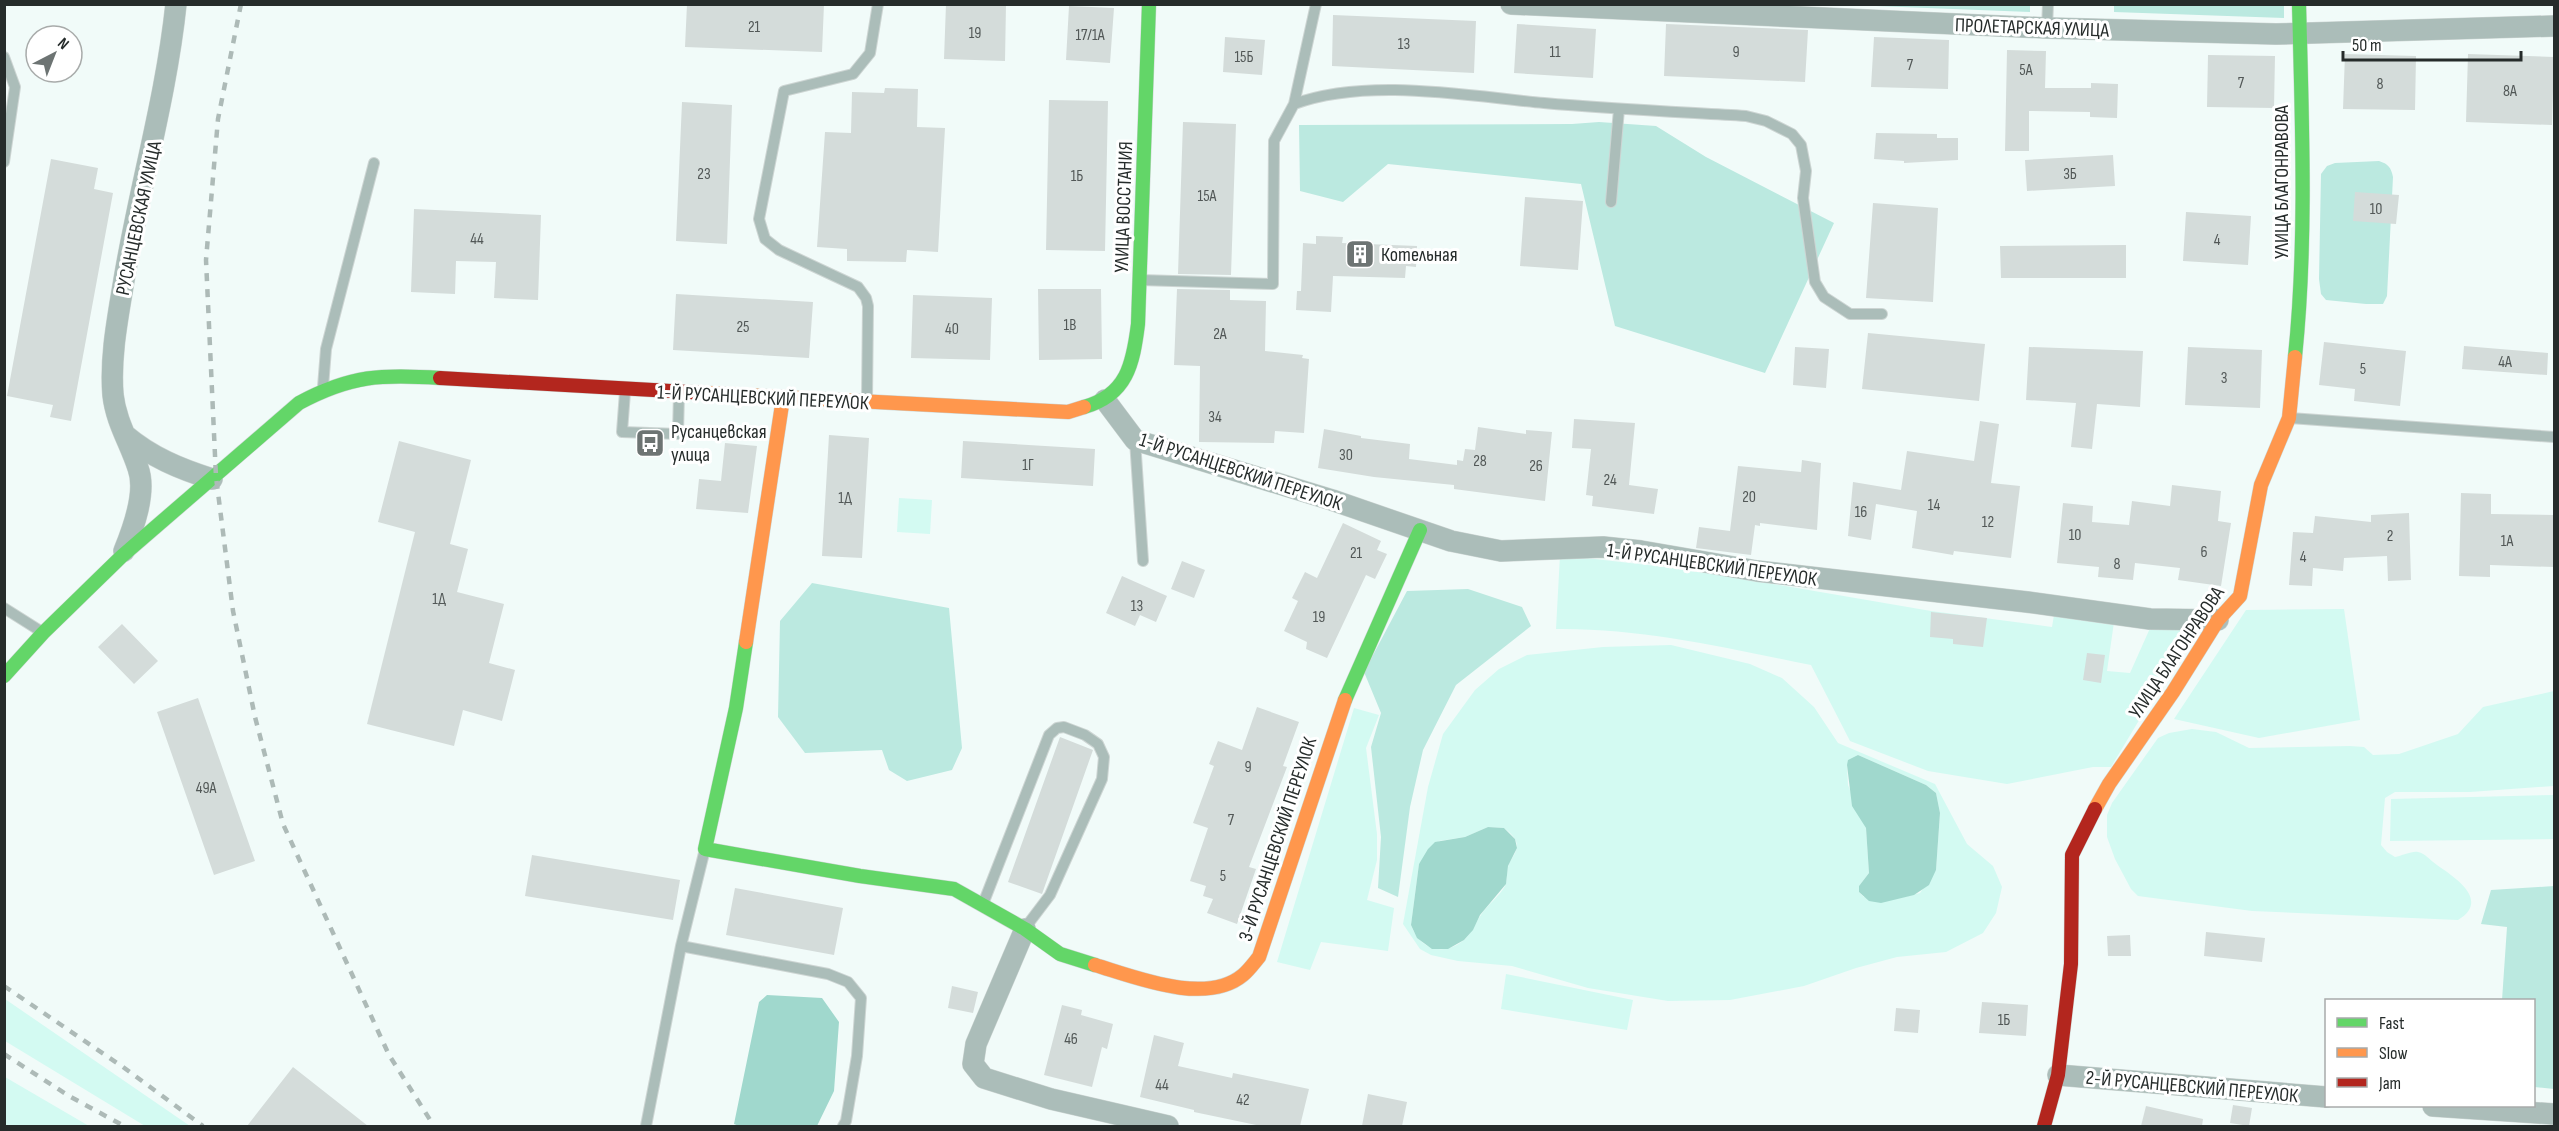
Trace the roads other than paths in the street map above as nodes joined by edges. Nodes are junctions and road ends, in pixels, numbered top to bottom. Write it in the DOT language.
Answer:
graph roads {
  1 [pos="176,4"];
  2 [pos="878,4"];
  3 [pos="1149,4"];
  4 [pos="1316,4"];
  5 [pos="1511,4"];
  6 [pos="2048,4"];
  7 [pos="2299,4"];
  8 [pos="1533,5"];
  9 [pos="1724,9"];
  10 [pos="2554,26"];
  11 [pos="2047,28"];
  12 [pos="2299,32"];
  13 [pos="4,57"];
  14 [pos="1294,104"];
  15 [pos="1619,109"];
  16 [pos="4,162"];
  17 [pos="374,163"];
  18 [pos="1611,202"];
  19 [pos="1140,280"];
  20 [pos="1882,314"];
  21 [pos="626,388"];
  22 [pos="322,390"];
  23 [pos="679,392"];
  24 [pos="783,398"];
  25 [pos="1105,400"];
  26 [pos="867,403"];
  27 [pos="2289,418"];
  28 [pos="122,431"];
  29 [pos="2554,437"];
  30 [pos="1135,441"];
  31 [pos="212,479"];
  32 [pos="1420,530"];
  33 [pos="122,556"];
  34 [pos="1143,561"];
  35 [pos="4,608"];
  36 [pos="2218,620"];
  37 [pos="43,633"];
  38 [pos="4,676"];
  39 [pos="705,849"];
  40 [pos="982,905"];
  41 [pos="1025,929"];
  42 [pos="681,946"];
  43 [pos="2058,1075"];
  44 [pos="2325,1097"];
  45 [pos="2448,1107"];
  46 [pos="2554,1114"];
  47 [pos="646,1126"];
  48 [pos="843,1126"];
  49 [pos="1168,1126"];
  50 [pos="2044,1126"];
  1 -- 28 [label="street, РУСАНЦЕВСКАЯ УЛИЦА"];
  2 -- 26 [label="lane"];
  3 -- 19 [label="street, УЛИЦА ВОССТАНИЯ"];
  4 -- 14 [label="lane"];
  5 -- 8 [label="street, ПРОЛЕТАРСКАЯ УЛИЦА"];
  6 -- 11 [label="lane"];
  7 -- 12 [label="street, УЛИЦА БЛАГОНРАВОВА"];
  8 -- 9 [label="street, ПРОЛЕТАРСКАЯ УЛИЦА"];
  9 -- 11 [label="street, ПРОЛЕТАРСКАЯ УЛИЦА"];
  10 -- 12 [label="street, ПРОЛЕТАРСКАЯ УЛИЦА"];
  11 -- 12 [label="street, ПРОЛЕТАРСКАЯ УЛИЦА"];
  12 -- 27 [label="street, УЛИЦА БЛАГОНРАВОВА"];
  13 -- 16 [label="lane"];
  14 -- 15 [label="lane"];
  14 -- 19 [label="lane"];
  15 -- 18 [label="lane"];
  15 -- 20 [label="lane"];
  17 -- 22 [label="lane"];
  19 -- 25 [label="street, УЛИЦА ВОССТАНИЯ"];
  21 -- 22 [label="street, 1-Й РУСАНЦЕВСКИЙ ПЕРЕУЛОК"];
  21 -- 23 [label="street, 1-Й РУСАНЦЕВСКИЙ ПЕРЕУЛОК"];
  21 -- 23 [label="lane"];
  22 -- 31 [label="street, 1-Й РУСАНЦЕВСКИЙ ПЕРЕУЛОК"];
  23 -- 24 [label="street, 1-Й РУСАНЦЕВСКИЙ ПЕРЕУЛОК"];
  24 -- 26 [label="street, 1-Й РУСАНЦЕВСКИЙ ПЕРЕУЛОК"];
  24 -- 39 [label="street"];
  25 -- 26 [label="street, 1-Й РУСАНЦЕВСКИЙ ПЕРЕУЛОК"];
  25 -- 30 [label="street, 1-Й РУСАНЦЕВСКИЙ ПЕРЕУЛОК"];
  27 -- 29 [label="lane"];
  27 -- 36 [label="street, УЛИЦА БЛАГОНРАВОВА"];
  28 -- 31 [label="street"];
  28 -- 33 [label="street, РУСАНЦЕВСКАЯ УЛИЦА"];
  30 -- 32 [label="street, 1-Й РУСАНЦЕВСКИЙ ПЕРЕУЛОК"];
  30 -- 34 [label="lane"];
  31 -- 33 [label="street, 1-Й РУСАНЦЕВСКИЙ ПЕРЕУЛОК"];
  32 -- 36 [label="street, 1-Й РУСАНЦЕВСКИЙ ПЕРЕУЛОК"];
  32 -- 41 [label="street, 3-Й РУСАНЦЕВСКИЙ ПЕРЕУЛОК"];
  33 -- 37 [label="street, 1-Й РУСАНЦЕВСКИЙ ПЕРЕУЛОК"];
  35 -- 37 [label="lane"];
  36 -- 43 [label="street, УЛИЦА БЛАГОНРАВОВА"];
  37 -- 38 [label="street, 1-Й РУСАНЦЕВСКИЙ ПЕРЕУЛОК"];
  39 -- 40 [label="street, 3-Й РУСАНЦЕВСКИЙ ПЕРЕУЛОК"];
  39 -- 42 [label="lane"];
  40 -- 41 [label="street, 3-Й РУСАНЦЕВСКИЙ ПЕРЕУЛОК"];
  40 -- 41 [label="lane"];
  41 -- 49 [label="street"];
  42 -- 47 [label="lane"];
  42 -- 48 [label="lane"];
  43 -- 44 [label="street, 2-Й РУСАНЦЕВСКИЙ ПЕРЕУЛОК"];
  43 -- 50 [label="street, УЛИЦА БЛАГОНРАВОВА"];
  45 -- 46 [label="street"];
}
